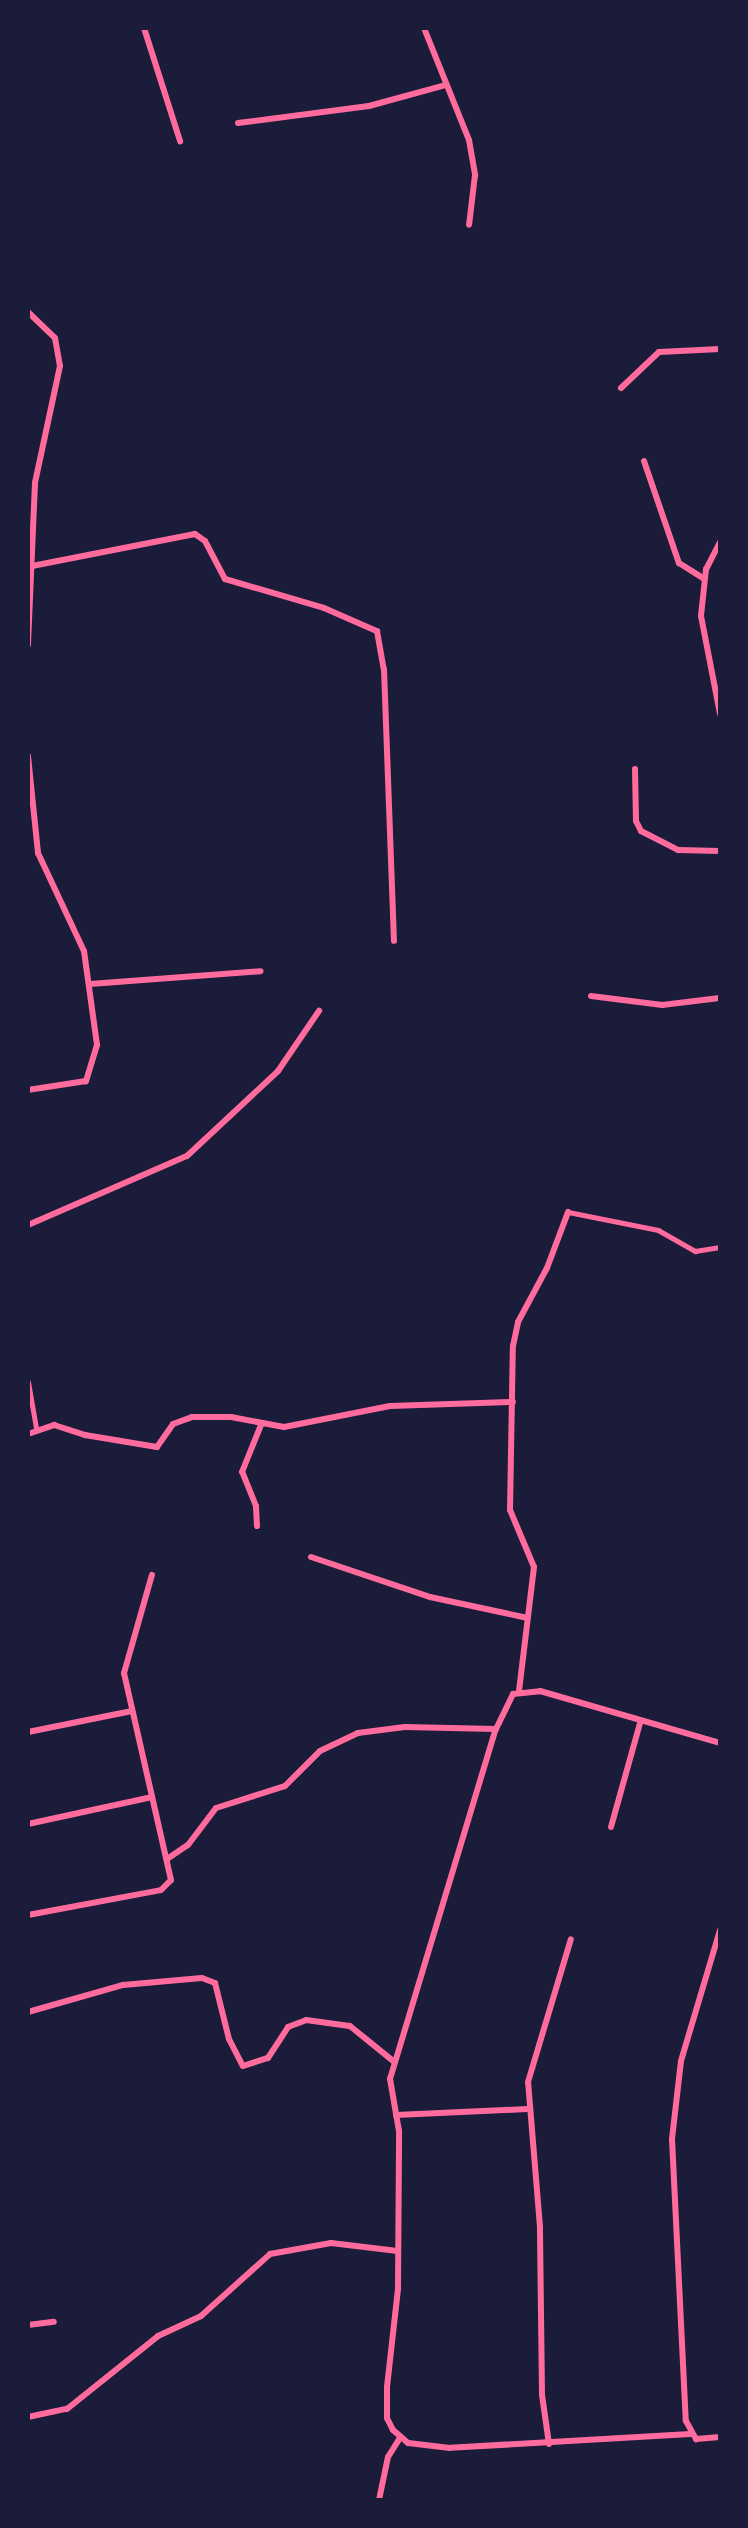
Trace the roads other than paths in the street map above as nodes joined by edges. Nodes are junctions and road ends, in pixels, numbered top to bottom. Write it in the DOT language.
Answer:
graph roads {
  1 [pos="144,28"];
  2 [pos="424,28"];
  3 [pos="446,85"];
  4 [pos="238,123"];
  5 [pos="180,141"];
  6 [pos="469,225"];
  7 [pos="28,312"];
  8 [pos="720,349"];
  9 [pos="621,388"];
  10 [pos="644,461"];
  11 [pos="720,542"];
  12 [pos="32,566"];
  13 [pos="703,578"];
  14 [pos="28,645"];
  15 [pos="720,711"];
  16 [pos="28,756"];
  17 [pos="635,769"];
  18 [pos="720,851"];
  19 [pos="394,941"];
  20 [pos="261,971"];
  21 [pos="90,984"];
  22 [pos="591,996"];
  23 [pos="720,998"];
  24 [pos="319,1011"];
  25 [pos="28,1090"];
  26 [pos="568,1212"];
  27 [pos="28,1225"];
  28 [pos="720,1247"];
  29 [pos="28,1382"];
  30 [pos="513,1402"];
  31 [pos="261,1425"];
  32 [pos="36,1428"];
  33 [pos="28,1434"];
  34 [pos="257,1526"];
  35 [pos="311,1557"];
  36 [pos="152,1575"];
  37 [pos="528,1618"];
  38 [pos="519,1691"];
  39 [pos="132,1711"];
  40 [pos="640,1723"];
  41 [pos="496,1729"];
  42 [pos="28,1732"];
  43 [pos="720,1743"];
  44 [pos="152,1797"];
  45 [pos="28,1824"];
  46 [pos="611,1827"];
  47 [pos="167,1859"];
  48 [pos="28,1915"];
  49 [pos="720,1930"];
  50 [pos="571,1939"];
  51 [pos="28,2012"];
  52 [pos="393,2061"];
  53 [pos="527,2109"];
  54 [pos="396,2115"];
  55 [pos="398,2251"];
  56 [pos="54,2322"];
  57 [pos="28,2325"];
  58 [pos="28,2417"];
  59 [pos="690,2434"];
  60 [pos="720,2437"];
  61 [pos="400,2438"];
  62 [pos="549,2444"];
  63 [pos="379,2500"];
  1 -- 5 [label="street"];
  2 -- 3 [label="street"];
  3 -- 4 [label="street"];
  3 -- 6 [label="street"];
  7 -- 12 [label="street"];
  8 -- 9 [label="street"];
  10 -- 13 [label="street"];
  11 -- 13 [label="street"];
  12 -- 14 [label="street"];
  12 -- 19 [label="street"];
  13 -- 15 [label="street"];
  16 -- 21 [label="street"];
  17 -- 18 [label="street"];
  20 -- 21 [label="street"];
  21 -- 25 [label="street"];
  22 -- 23 [label="street"];
  24 -- 27 [label="street"];
  26 -- 28 [label="street"];
  26 -- 30 [label="street"];
  29 -- 32 [label="street"];
  30 -- 31 [label="street"];
  30 -- 37 [label="street"];
  31 -- 32 [label="street"];
  31 -- 34 [label="street"];
  32 -- 33 [label="street"];
  35 -- 37 [label="street"];
  36 -- 39 [label="street"];
  37 -- 38 [label="street"];
  38 -- 40 [label="street"];
  38 -- 41 [label="street"];
  39 -- 42 [label="street"];
  39 -- 44 [label="street"];
  40 -- 43 [label="street"];
  40 -- 46 [label="street"];
  41 -- 47 [label="street"];
  41 -- 52 [label="street"];
  44 -- 45 [label="street"];
  44 -- 47 [label="street"];
  47 -- 48 [label="street"];
  49 -- 59 [label="street"];
  50 -- 53 [label="street"];
  51 -- 52 [label="street"];
  52 -- 54 [label="street"];
  53 -- 54 [label="street"];
  53 -- 62 [label="street"];
  54 -- 55 [label="street"];
  55 -- 58 [label="street"];
  55 -- 61 [label="street"];
  56 -- 57 [label="street"];
  59 -- 60 [label="street"];
  59 -- 62 [label="street"];
  61 -- 62 [label="street"];
  61 -- 63 [label="street"];
}
